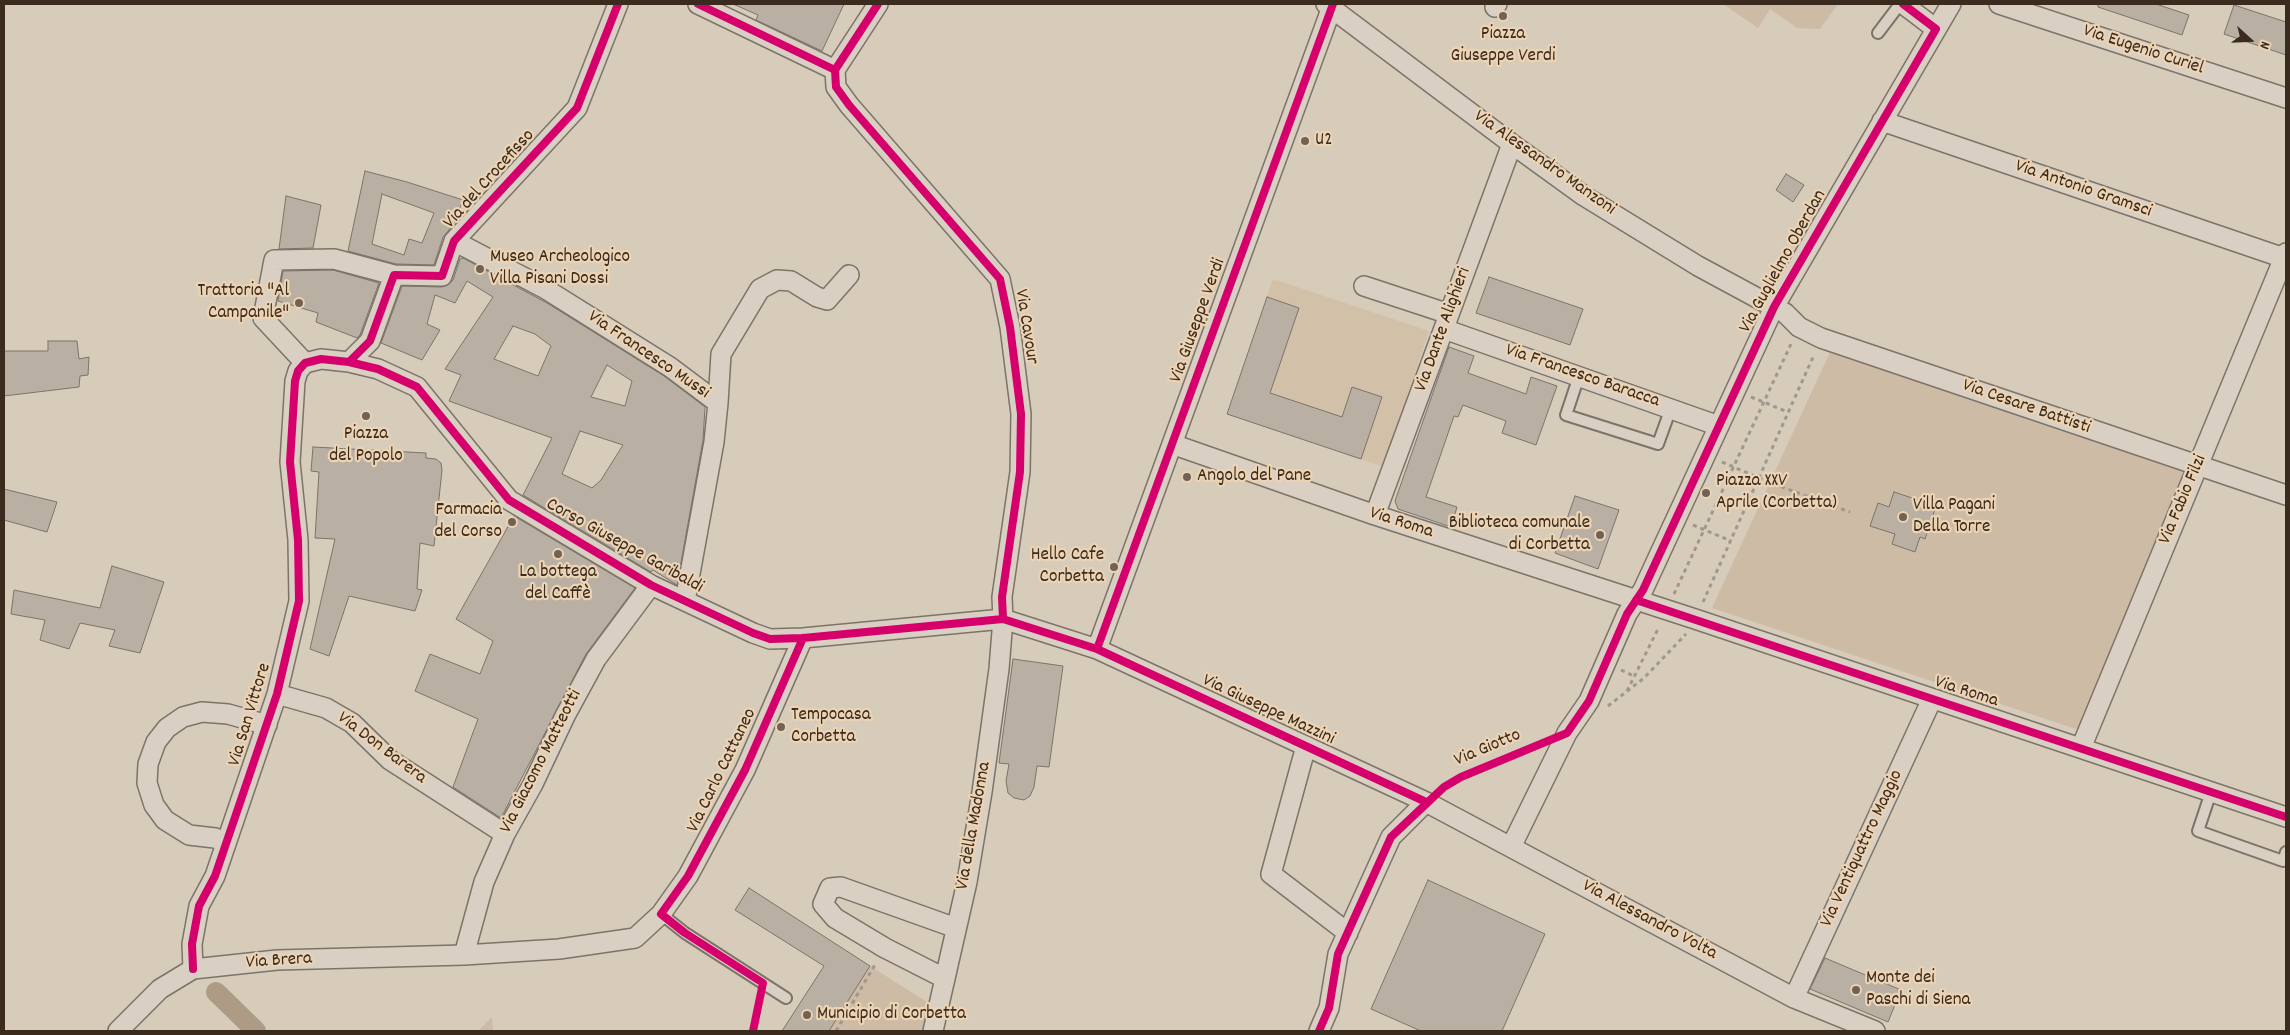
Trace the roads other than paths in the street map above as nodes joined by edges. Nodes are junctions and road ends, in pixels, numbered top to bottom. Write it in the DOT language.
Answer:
graph roads {
  1 [pos="618,4"];
  2 [pos="698,4"];
  3 [pos="878,4"];
  4 [pos="1902,4"];
  5 [pos="1951,4"];
  6 [pos="1999,4"];
  7 [pos="1330,5"];
  8 [pos="1936,29"];
  9 [pos="1878,33"];
  10 [pos="835,70"];
  11 [pos="2286,98"];
  12 [pos="1882,121"];
  13 [pos="1512,144"];
  14 [pos="454,241"];
  15 [pos="2285,255"];
  16 [pos="849,274"];
  17 [pos="394,275"];
  18 [pos="1364,286"];
  19 [pos="1774,306"];
  20 [pos="1447,322"];
  21 [pos="349,362"];
  22 [pos="305,363"];
  23 [pos="1579,376"];
  24 [pos="718,403"];
  25 [pos="1671,408"];
  26 [pos="1719,426"];
  27 [pos="1172,444"];
  28 [pos="2198,466"];
  29 [pos="2286,495"];
  30 [pos="1375,515"];
  31 [pos="651,584"];
  32 [pos="1636,600"];
  33 [pos="685,601"];
  34 [pos="1003,619"];
  35 [pos="803,638"];
  36 [pos="1097,649"];
  37 [pos="277,694"];
  38 [pos="1932,699"];
  39 [pos="267,725"];
  40 [pos="1306,746"];
  41 [pos="2081,748"];
  42 [pos="2211,792"];
  43 [pos="1426,802"];
  44 [pos="2286,817"];
  45 [pos="504,834"];
  46 [pos="226,843"];
  47 [pos="1511,847"];
  48 [pos="2286,852"];
  49 [pos="661,914"];
  50 [pos="956,928"];
  51 [pos="1348,933"];
  52 [pos="464,955"];
  53 [pos="193,969"];
  54 [pos="944,978"];
  55 [pos="786,998"];
  56 [pos="1794,998"];
  57 [pos="118,1031"];
  58 [pos="933,1031"];
  59 [pos="1319,1031"];
  60 [pos="1875,1031"];
  1 -- 14 [label="street, Via del Crocefisso"];
  2 -- 10 [label="street"];
  3 -- 10 [label="street"];
  4 -- 8 [label="street"];
  4 -- 9 [label="lane"];
  5 -- 8 [label="street, Via Guglielmo Oberdan"];
  6 -- 11 [label="street, Via Eugenio Curiel"];
  7 -- 13 [label="street, Via Alessandro Manzoni"];
  7 -- 27 [label="street, Via Giuseppe Verdi"];
  8 -- 12 [label="street, Via Guglielmo Oberdan"];
  10 -- 34 [label="street, Via Cavour"];
  12 -- 15 [label="street, Via Antonio Gramsci"];
  12 -- 19 [label="street, Via Guglielmo Oberdan"];
  13 -- 19 [label="street, Via Alessandro Manzoni"];
  13 -- 20 [label="street, Via Dante Alighieri"];
  14 -- 17 [label="street, Via del Crocefisso"];
  14 -- 24 [label="street, Via Francesco Mussi"];
  15 -- 28 [label="street, Via Fabio Filzi"];
  16 -- 24 [label="street"];
  17 -- 21 [label="street"];
  17 -- 22 [label="street"];
  18 -- 20 [label="street, Via Francesco Baracca"];
  19 -- 26 [label="street, Via Guglielmo Oberdan"];
  19 -- 28 [label="street, Via Cesare Battisti"];
  20 -- 23 [label="street, Via Francesco Baracca"];
  20 -- 30 [label="street, Via Dante Alighieri"];
  21 -- 22 [label="street, Corso Giuseppe Garibaldi"];
  21 -- 31 [label="street, Corso Giuseppe Garibaldi"];
  22 -- 37 [label="street, Via San Vittore"];
  23 -- 25 [label="street, Via Francesco Baracca"];
  23 -- 25 [label="lane"];
  24 -- 33 [label="street, Via Francesco Mussi"];
  25 -- 26 [label="street, Via Francesco Baracca"];
  26 -- 32 [label="street, Via Guglielmo Oberdan"];
  27 -- 30 [label="street, Via Roma"];
  27 -- 36 [label="street, Via Giuseppe Verdi"];
  28 -- 29 [label="street, Via Cesare Battisti"];
  28 -- 41 [label="street, Via Fabio Filzi"];
  30 -- 32 [label="street, Via Roma"];
  31 -- 33 [label="street, Corso Giuseppe Garibaldi"];
  31 -- 45 [label="street, Via Giacomo Matteotti"];
  32 -- 38 [label="street, Via Roma"];
  32 -- 47 [label="street, Via Guglielmo Oberdan"];
  33 -- 35 [label="street, Corso Giuseppe Garibaldi"];
  34 -- 35 [label="street, Corso Giuseppe Garibaldi"];
  34 -- 36 [label="street, Via Giuseppe Mazzini"];
  34 -- 50 [label="street, Via della Madonna"];
  35 -- 49 [label="street, Via Carlo Cattaneo"];
  36 -- 40 [label="street, Via Giuseppe Mazzini"];
  37 -- 39 [label="street, Via San Vittore"];
  37 -- 45 [label="street, Via Don Barera"];
  38 -- 41 [label="street, Via Roma"];
  38 -- 56 [label="street, Via Ventiquattro Maggio"];
  39 -- 46 [label="street, Via San Vittore"];
  39 -- 46 [label="street"];
  40 -- 43 [label="street, Via Giuseppe Mazzini"];
  40 -- 51 [label="street"];
  41 -- 42 [label="street, Via Roma"];
  42 -- 44 [label="street, Via Roma"];
  42 -- 48 [label="lane"];
  43 -- 47 [label="street, Via Alessandro Volta"];
  43 -- 51 [label="street"];
  45 -- 52 [label="street, Via Giacomo Matteotti"];
  46 -- 53 [label="street, Via San Vittore"];
  47 -- 56 [label="street, Via Alessandro Volta"];
  49 -- 52 [label="street, Via Carlo Cattaneo"];
  49 -- 55 [label="lane"];
  50 -- 54 [label="street, Via della Madonna"];
  50 -- 54 [label="street"];
  51 -- 59 [label="street"];
  52 -- 53 [label="street, Via Brera"];
  53 -- 57 [label="street, Via Brera"];
  54 -- 58 [label="street, Via della Madonna"];
  56 -- 60 [label="street, Via Alessandro Volta"];
}
